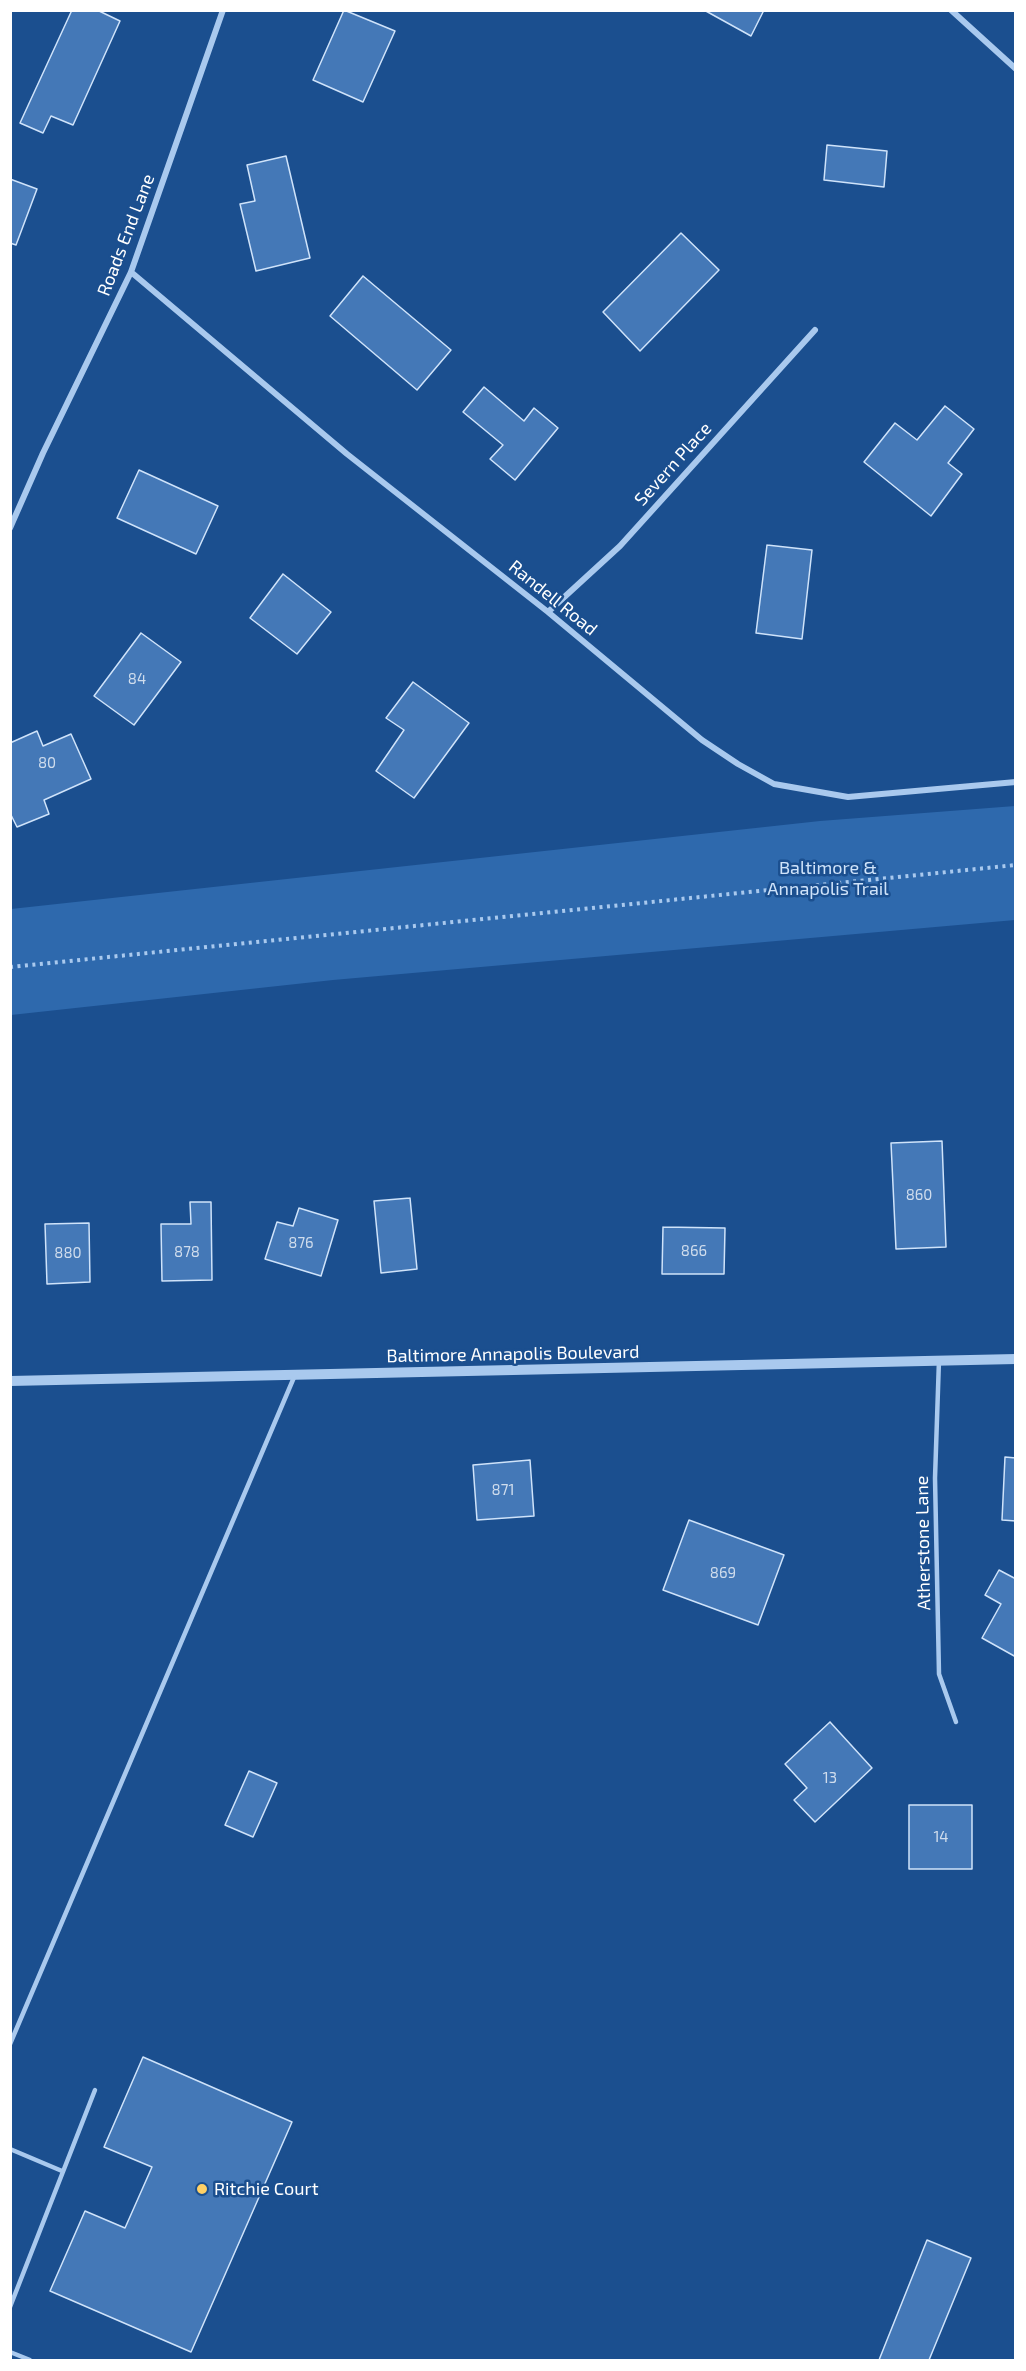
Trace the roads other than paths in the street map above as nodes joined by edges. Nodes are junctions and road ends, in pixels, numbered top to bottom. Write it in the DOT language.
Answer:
graph roads {
  1 [pos="223,10"];
  2 [pos="951,10"];
  3 [pos="1016,69"];
  4 [pos="131,272"];
  5 [pos="814,330"];
  6 [pos="10,528"];
  7 [pos="548,612"];
  8 [pos="1016,782"];
  9 [pos="1016,1359"];
  10 [pos="939,1360"];
  11 [pos="295,1375"];
  12 [pos="10,1381"];
  13 [pos="956,1722"];
  14 [pos="10,2044"];
  15 [pos="94,2090"];
  16 [pos="10,2149"];
  17 [pos="62,2171"];
  18 [pos="10,2307"];
  19 [pos="10,2352"];
  20 [pos="30,2361"];
  1 -- 4 [label="street, Roads End Lane"];
  2 -- 3 [label="street"];
  4 -- 6 [label="street, Roads End Lane"];
  4 -- 7 [label="street, Randell Road"];
  5 -- 7 [label="street, Severn Place"];
  7 -- 8 [label="street, Randell Road"];
  9 -- 10 [label="street, Baltimore Annapolis Boulevard"];
  10 -- 11 [label="street, Baltimore Annapolis Boulevard"];
  10 -- 13 [label="lane, Atherstone Lane"];
  11 -- 12 [label="street, Baltimore Annapolis Boulevard"];
  11 -- 14 [label="lane"];
  15 -- 17 [label="lane"];
  16 -- 17 [label="lane"];
  17 -- 18 [label="lane"];
  19 -- 20 [label="lane"];
}
